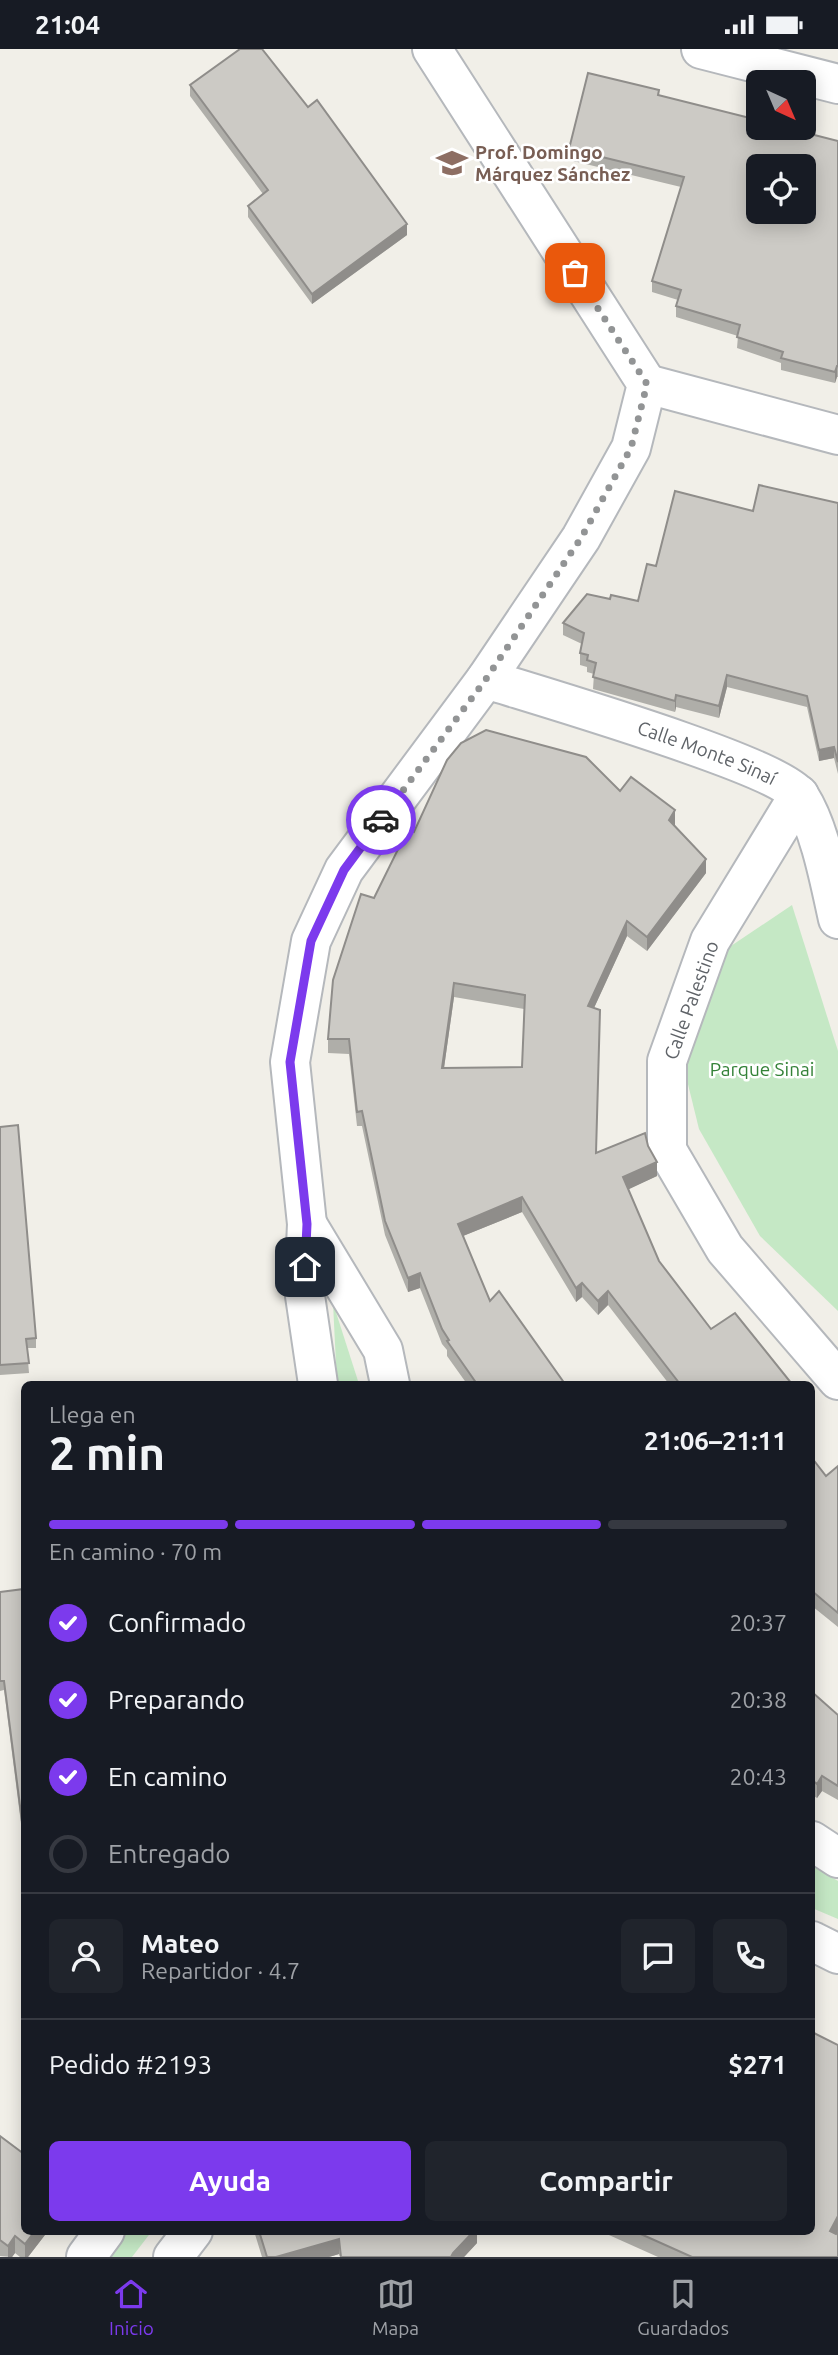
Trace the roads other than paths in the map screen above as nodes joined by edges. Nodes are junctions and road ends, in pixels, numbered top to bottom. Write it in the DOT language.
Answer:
graph roads {
  1 [pos="432,49"];
  2 [pos="701,49"];
  3 [pos="838,84"];
  4 [pos="647,384"];
  5 [pos="838,435"];
  6 [pos="486,679"];
  7 [pos="799,795"];
  8 [pos="838,919"];
  9 [pos="307,1224"];
  10 [pos="386,1367"];
  11 [pos="838,1380"];
  12 [pos="318,1381"];
  13 [pos="404,1381"];
  14 [pos="815,1843"];
  15 [pos="838,1858"];
  16 [pos="815,1942"];
  17 [pos="838,1954"];
  18 [pos="102,2235"];
  19 [pos="190,2235"];
  20 [pos="86,2257"];
  21 [pos="173,2257"];
  1 -- 4 [label="street"];
  2 -- 3 [label="street"];
  4 -- 5 [label="street"];
  4 -- 6 [label="street"];
  6 -- 7 [label="street, Calle Monte Sinaí"];
  6 -- 9 [label="street"];
  7 -- 8 [label="street, Calle Monte Sinaí"];
  7 -- 11 [label="street, Calle Palestino"];
  9 -- 10 [label="street"];
  9 -- 12 [label="street"];
  10 -- 13 [label="street"];
  14 -- 15 [label="street"];
  16 -- 17 [label="street"];
  18 -- 20 [label="street"];
  19 -- 21 [label="street"];
}
